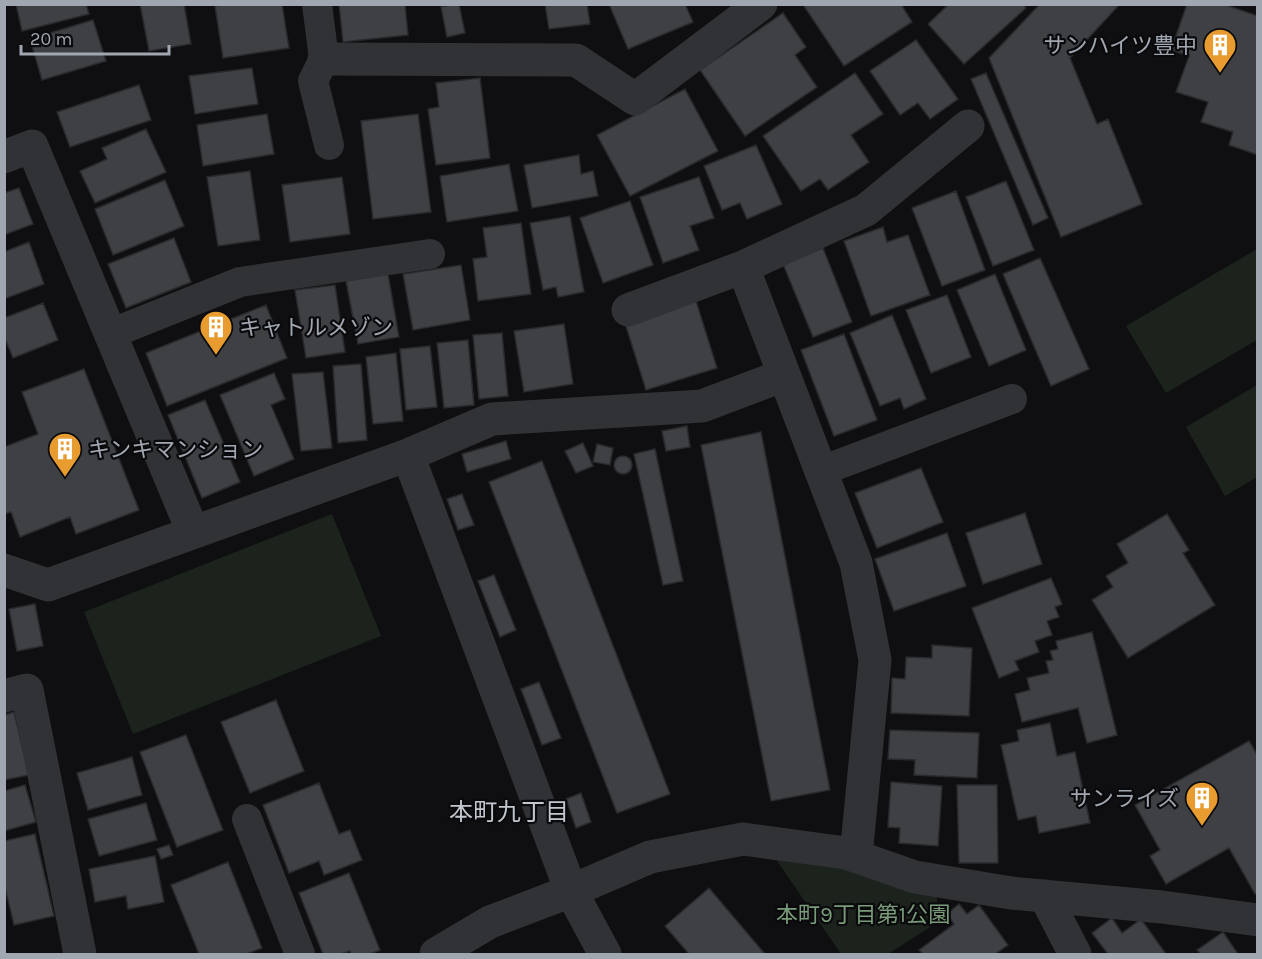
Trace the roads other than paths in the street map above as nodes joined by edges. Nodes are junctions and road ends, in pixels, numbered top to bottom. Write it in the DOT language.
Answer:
graph roads {
  1 [pos="317,4"];
  2 [pos="761,4"];
  3 [pos="324,59"];
  4 [pos="968,126"];
  5 [pos="329,145"];
  6 [pos="4,158"];
  7 [pos="430,254"];
  8 [pos="742,267"];
  9 [pos="628,310"];
  10 [pos="110,334"];
  11 [pos="784,375"];
  12 [pos="1012,399"];
  13 [pos="408,455"];
  14 [pos="821,471"];
  15 [pos="193,532"];
  16 [pos="4,570"];
  17 [pos="4,696"];
  18 [pos="247,819"];
  19 [pos="856,856"];
  20 [pos="571,891"];
  21 [pos="1045,896"];
  22 [pos="1257,920"];
  23 [pos="80,954"];
  24 [pos="300,954"];
  25 [pos="436,954"];
  26 [pos="605,954"];
  27 [pos="1075,954"];
  1 -- 3 [label="lane"];
  2 -- 3 [label="street"];
  3 -- 5 [label="lane"];
  4 -- 8 [label="street"];
  6 -- 10 [label="street"];
  7 -- 10 [label="lane"];
  8 -- 9 [label="street"];
  8 -- 11 [label="street"];
  10 -- 15 [label="street"];
  11 -- 13 [label="street"];
  11 -- 14 [label="street"];
  12 -- 14 [label="lane"];
  13 -- 15 [label="street"];
  13 -- 20 [label="street"];
  14 -- 19 [label="street"];
  15 -- 16 [label="street"];
  17 -- 23 [label="street"];
  18 -- 24 [label="lane"];
  19 -- 20 [label="street"];
  19 -- 21 [label="street"];
  20 -- 25 [label="street"];
  20 -- 26 [label="street"];
  21 -- 22 [label="street"];
  21 -- 27 [label="street"];
}
